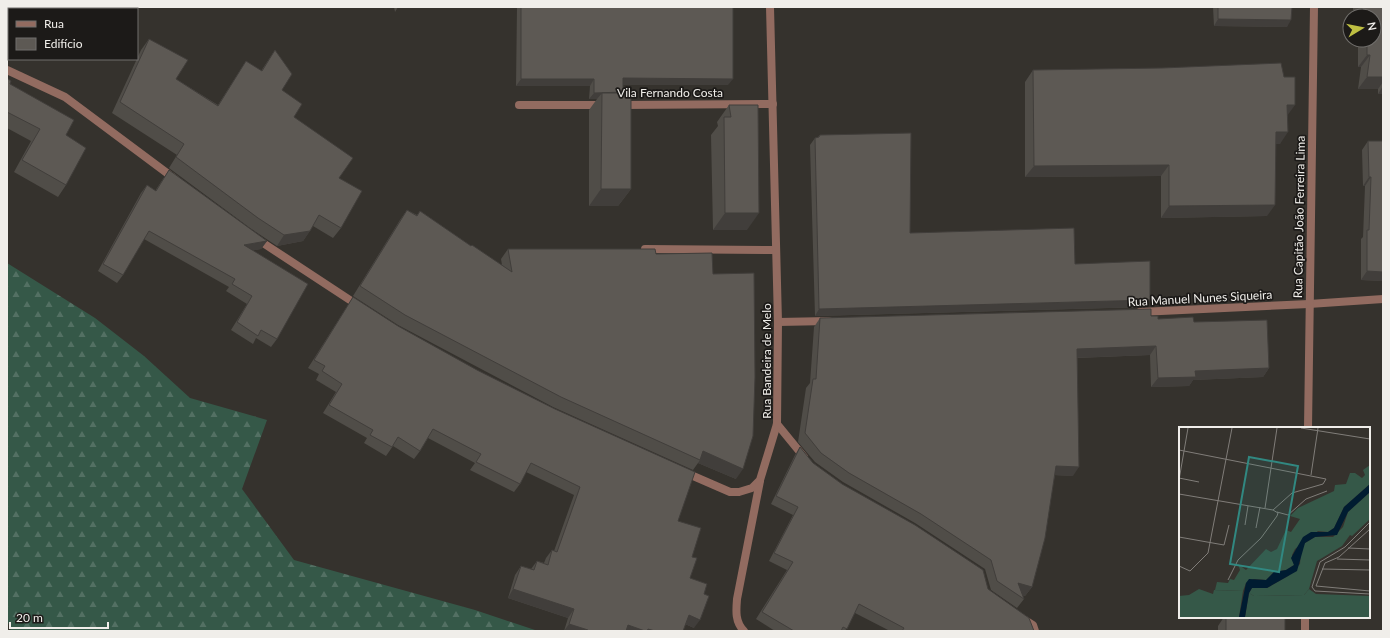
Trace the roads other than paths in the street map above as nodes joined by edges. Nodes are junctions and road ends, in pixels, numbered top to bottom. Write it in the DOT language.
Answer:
graph roads {
  1 [pos="770,7"];
  2 [pos="1314,7"];
  3 [pos="7,70"];
  4 [pos="773,104"];
  5 [pos="519,105"];
  6 [pos="185,187"];
  7 [pos="247,232"];
  8 [pos="635,249"];
  9 [pos="776,250"];
  10 [pos="1383,299"];
  11 [pos="1309,304"];
  12 [pos="369,313"];
  13 [pos="1134,313"];
  14 [pos="841,320"];
  15 [pos="778,322"];
  16 [pos="777,424"];
  17 [pos="1308,427"];
  18 [pos="811,466"];
  19 [pos="677,469"];
  20 [pos="760,480"];
  21 [pos="1016,613"];
  22 [pos="1305,618"];
  23 [pos="744,631"];
  24 [pos="1035,631"];
  25 [pos="1305,631"];
  1 -- 4 [label="street, Rua Bandeira de Melo"];
  2 -- 11 [label="street, Rua Capitão João Ferreira Lima"];
  3 -- 6 [label="street"];
  4 -- 5 [label="street, Vila Fernando Costa"];
  4 -- 9 [label="street, Rua Bandeira de Melo"];
  7 -- 12 [label="street"];
  8 -- 9 [label="street"];
  9 -- 15 [label="street, Rua Bandeira de Melo"];
  10 -- 11 [label="street, Rua Manuel Nunes Siqueira"];
  11 -- 13 [label="street, Rua Manuel Nunes Siqueira"];
  11 -- 17 [label="street, Rua Capitão João Ferreira Lima"];
  14 -- 15 [label="street"];
  15 -- 16 [label="street, Rua Bandeira de Melo"];
  16 -- 18 [label="street, Rua Bandeira de Melo"];
  16 -- 20 [label="street"];
  19 -- 20 [label="street"];
  20 -- 23 [label="street"];
  21 -- 24 [label="street"];
  22 -- 25 [label="street"];
}
